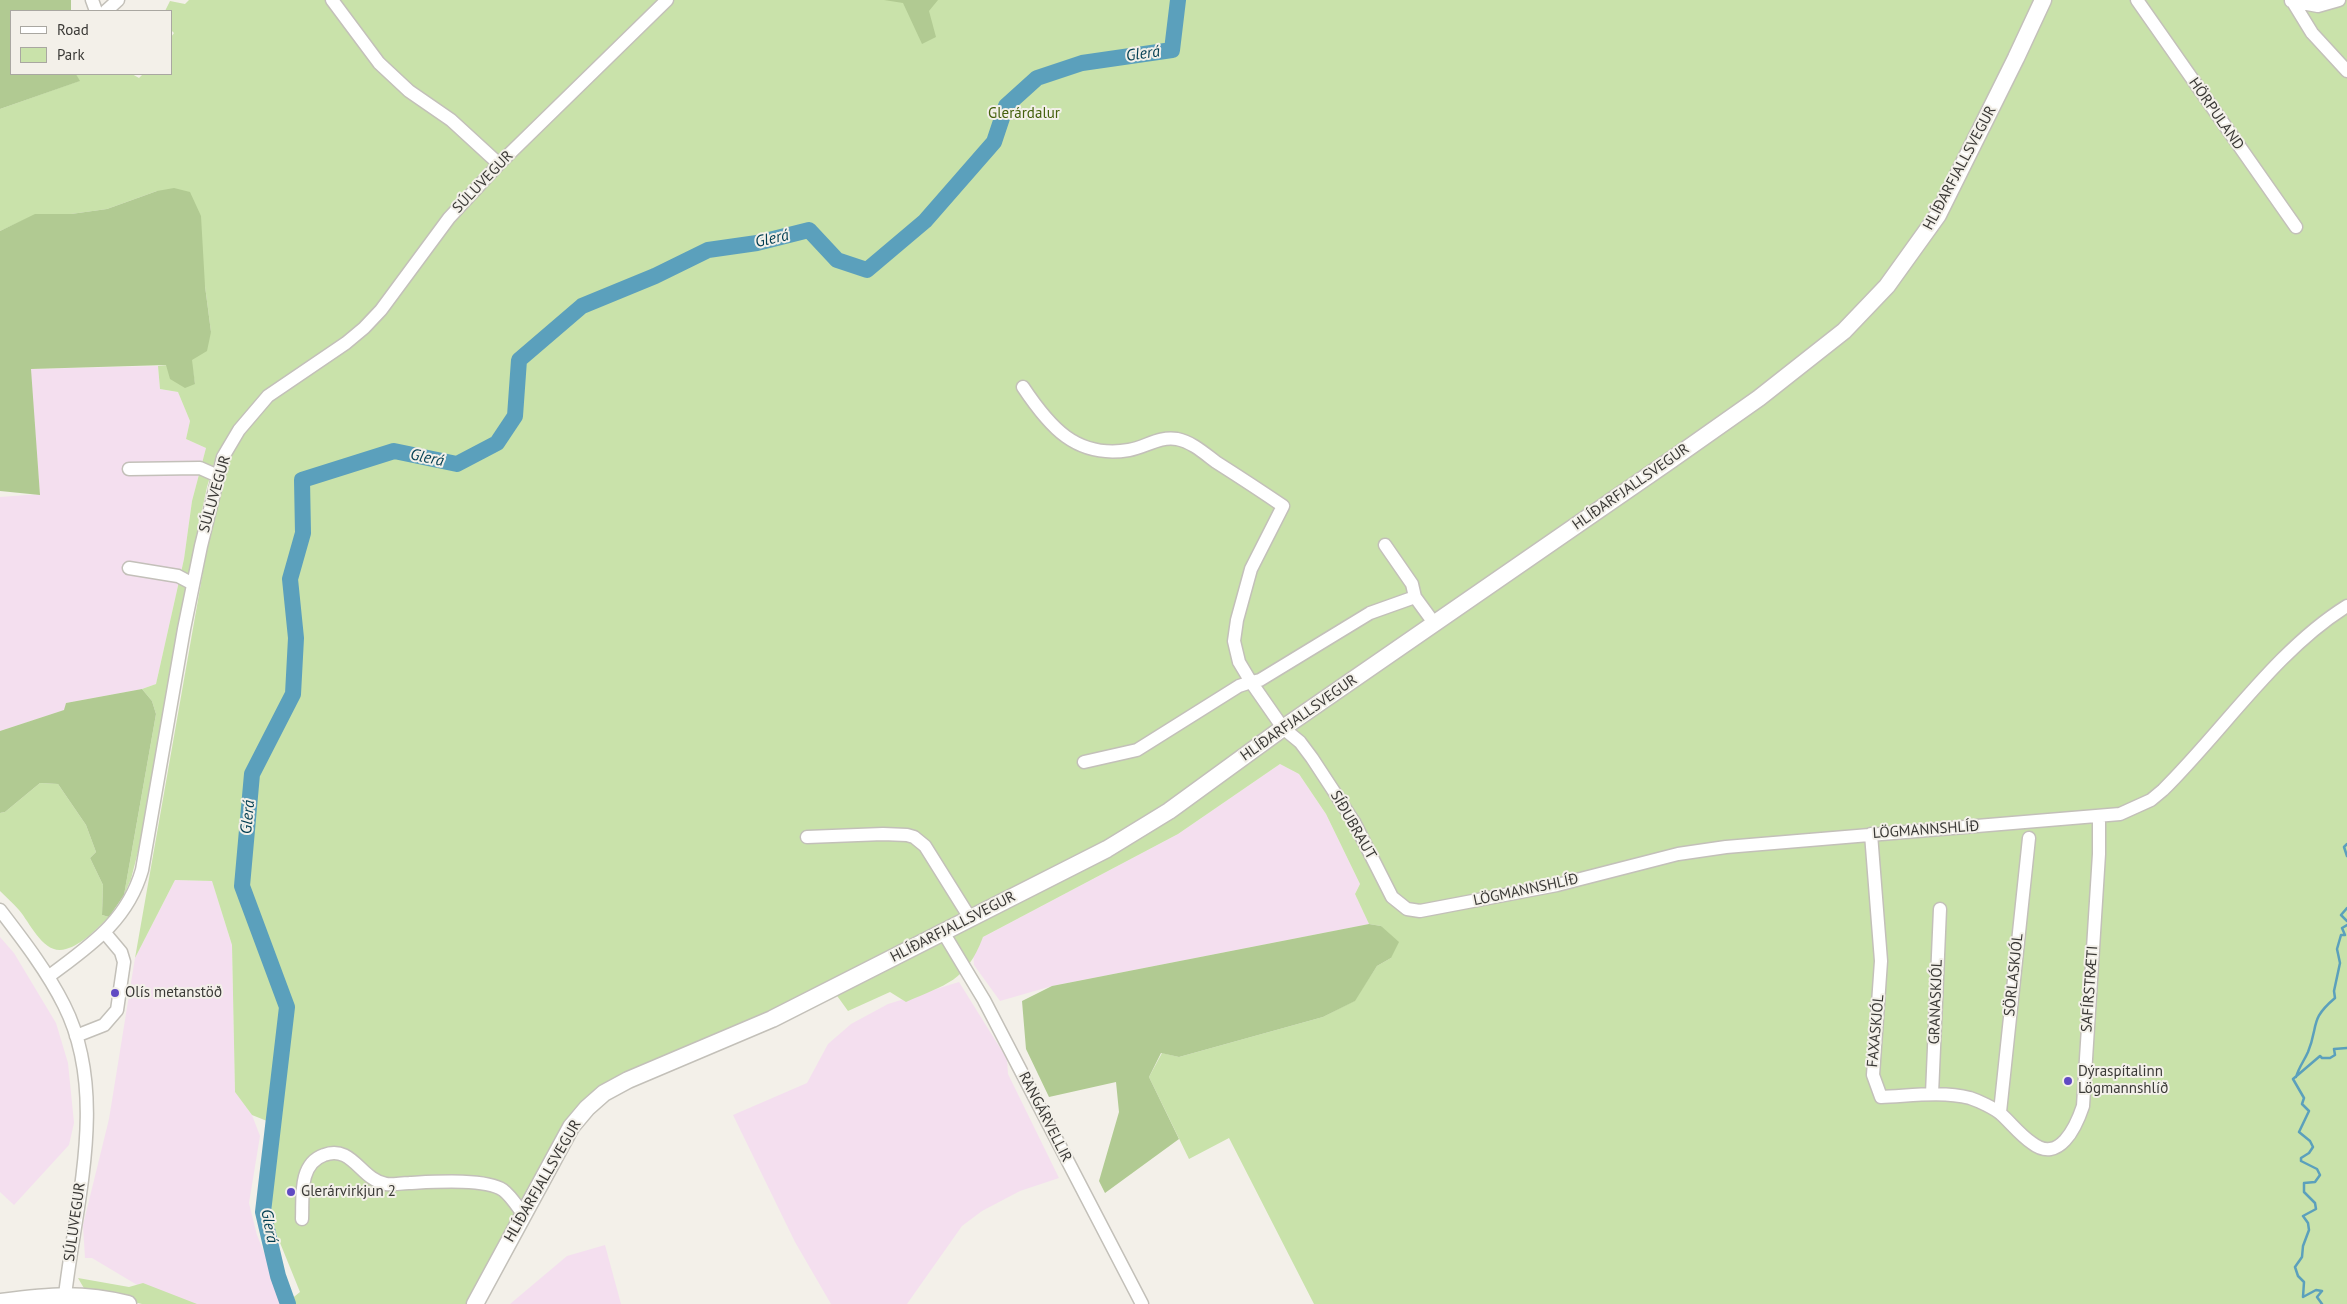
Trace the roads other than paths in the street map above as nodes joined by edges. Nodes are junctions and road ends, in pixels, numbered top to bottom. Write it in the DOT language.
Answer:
graph roads {
  1 [pos="118,0"];
  2 [pos="332,0"];
  3 [pos="667,0"];
  4 [pos="2043,0"];
  5 [pos="2137,0"];
  6 [pos="2339,0"];
  7 [pos="2291,1"];
  8 [pos="2036,8"];
  9 [pos="107,10"];
  10 [pos="2347,71"];
  11 [pos="499,164"];
  12 [pos="2296,228"];
  13 [pos="1023,387"];
  14 [pos="129,469"];
  15 [pos="218,476"];
  16 [pos="1385,545"];
  17 [pos="129,568"];
  18 [pos="193,584"];
  19 [pos="1415,596"];
  20 [pos="2347,606"];
  21 [pos="1434,624"];
  22 [pos="1251,682"];
  23 [pos="1283,728"];
  24 [pos="1084,762"];
  25 [pos="2099,817"];
  26 [pos="1871,834"];
  27 [pos="807,837"];
  28 [pos="2029,838"];
  29 [pos="1940,909"];
  30 [pos="0,910"];
  31 [pos="1427,910"];
  32 [pos="970,918"];
  33 [pos="105,932"];
  34 [pos="943,932"];
  35 [pos="48,977"];
  36 [pos="76,1036"];
  37 [pos="1932,1094"];
  38 [pos="2000,1112"];
  39 [pos="2052,1149"];
  40 [pos="523,1214"];
  41 [pos="302,1219"];
  42 [pos="65,1299"];
  43 [pos="0,1302"];
  44 [pos="128,1304"];
  45 [pos="475,1304"];
  46 [pos="1142,1304"];
  1 -- 9 [label="street"];
  2 -- 11 [label="street"];
  3 -- 11 [label="street, SÚLUVEGUR"];
  4 -- 8 [label="main road, HLÍÐARFJALLSVEGUR"];
  5 -- 12 [label="street, HÖRPULAND"];
  6 -- 7 [label="street"];
  7 -- 10 [label="street"];
  8 -- 21 [label="main road, HLÍÐARFJALLSVEGUR"];
  11 -- 15 [label="street, SÚLUVEGUR"];
  13 -- 22 [label="street, SÍÐUBRAUT"];
  14 -- 15 [label="street"];
  15 -- 18 [label="street, SÚLUVEGUR"];
  16 -- 19 [label="street"];
  17 -- 18 [label="street"];
  18 -- 33 [label="street, SÚLUVEGUR"];
  19 -- 21 [label="street"];
  19 -- 22 [label="street"];
  20 -- 25 [label="street, LÖGMANNSHLÍÐ"];
  21 -- 23 [label="main road, HLÍÐARFJALLSVEGUR"];
  22 -- 23 [label="street, SÍÐUBRAUT"];
  22 -- 24 [label="street"];
  23 -- 31 [label="street, SÍÐUBRAUT"];
  23 -- 32 [label="main road, HLÍÐARFJALLSVEGUR"];
  25 -- 26 [label="street, LÖGMANNSHLÍÐ"];
  25 -- 39 [label="street, SAFÍRSTRÆTI"];
  26 -- 31 [label="street, LÖGMANNSHLÍÐ"];
  26 -- 37 [label="street, FAXASKJÓL"];
  27 -- 32 [label="street"];
  28 -- 38 [label="street, SÖRLASKJÓL"];
  29 -- 37 [label="street, GRANASKJÓL"];
  30 -- 35 [label="street, SÚLUVEGUR"];
  32 -- 34 [label="main road, HLÍÐARFJALLSVEGUR"];
  33 -- 35 [label="street, SÚLUVEGUR"];
  33 -- 36 [label="street"];
  34 -- 40 [label="main road, HLÍÐARFJALLSVEGUR"];
  34 -- 46 [label="street, RANGÁRVELLIR"];
  35 -- 36 [label="street, SÚLUVEGUR"];
  36 -- 42 [label="street, SÚLUVEGUR"];
  37 -- 38 [label="street, FAXASKJÓL"];
  38 -- 39 [label="street, FAXASKJÓL"];
  40 -- 41 [label="street"];
  40 -- 45 [label="main road, HLÍÐARFJALLSVEGUR"];
  42 -- 43 [label="main road"];
  42 -- 44 [label="main road"];
}
